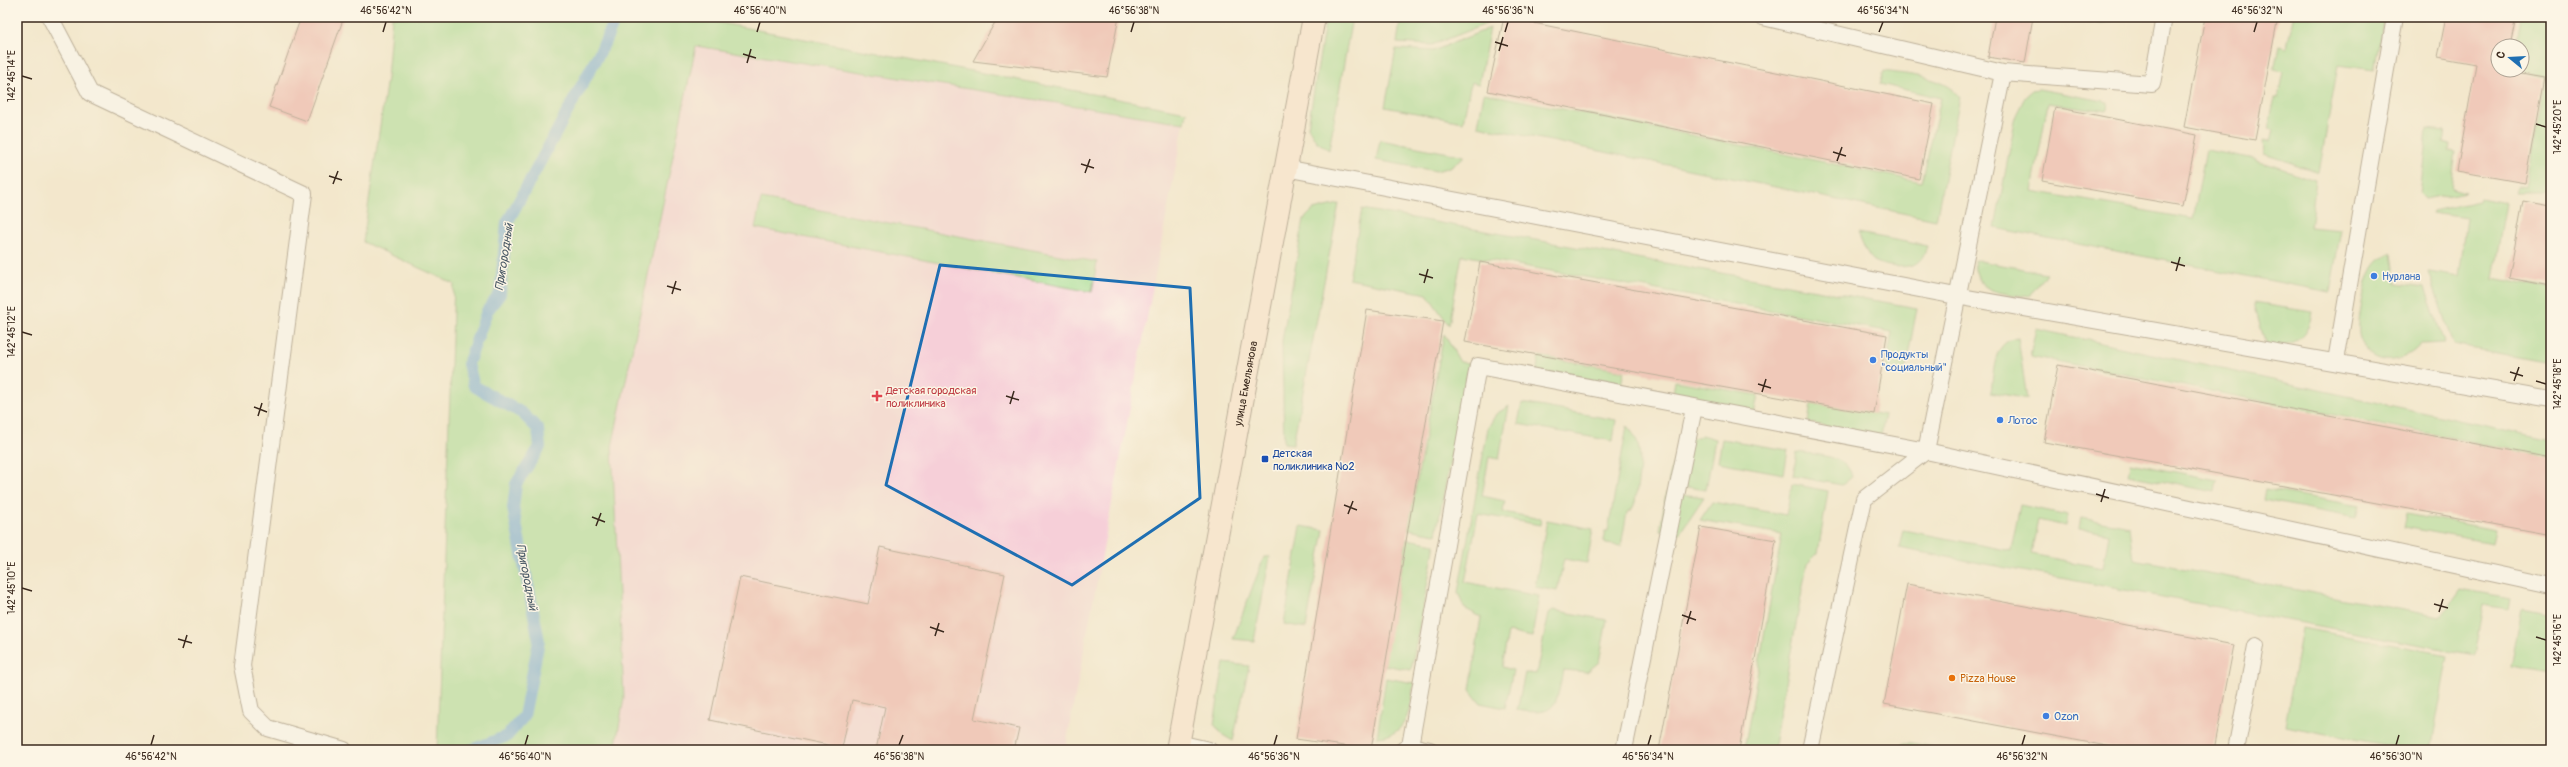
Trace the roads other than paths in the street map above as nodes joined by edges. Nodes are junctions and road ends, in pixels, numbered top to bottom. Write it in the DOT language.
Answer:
graph roads {
  1 [pos="50,17"];
  2 [pos="1314,17"];
  3 [pos="1763,17"];
  4 [pos="2164,17"];
  5 [pos="2395,17"];
  6 [pos="2003,73"];
  7 [pos="1285,168"];
  8 [pos="1956,296"];
  9 [pos="2336,361"];
  10 [pos="2551,400"];
  11 [pos="1694,408"];
  12 [pos="1926,452"];
  13 [pos="2551,586"];
  14 [pos="2256,646"];
  15 [pos="1177,747"];
  16 [pos="1406,748"];
  17 [pos="344,750"];
  18 [pos="1209,750"];
  19 [pos="1430,750"];
  20 [pos="1624,750"];
  21 [pos="1810,750"];
  22 [pos="2236,750"];
  1 -- 17 [label="lane"];
  2 -- 7 [label="main road, улица Емельянова"];
  3 -- 6 [label="lane"];
  4 -- 6 [label="lane"];
  5 -- 9 [label="lane"];
  6 -- 8 [label="lane"];
  7 -- 8 [label="lane"];
  7 -- 15 [label="main road, улица Емельянова"];
  8 -- 9 [label="lane"];
  8 -- 12 [label="lane"];
  9 -- 10 [label="lane"];
  11 -- 12 [label="lane"];
  11 -- 16 [label="lane"];
  11 -- 20 [label="lane"];
  12 -- 13 [label="lane"];
  12 -- 21 [label="lane"];
  14 -- 22 [label="lane"];
  15 -- 18 [label="lane"];
  16 -- 19 [label="lane"];
}
